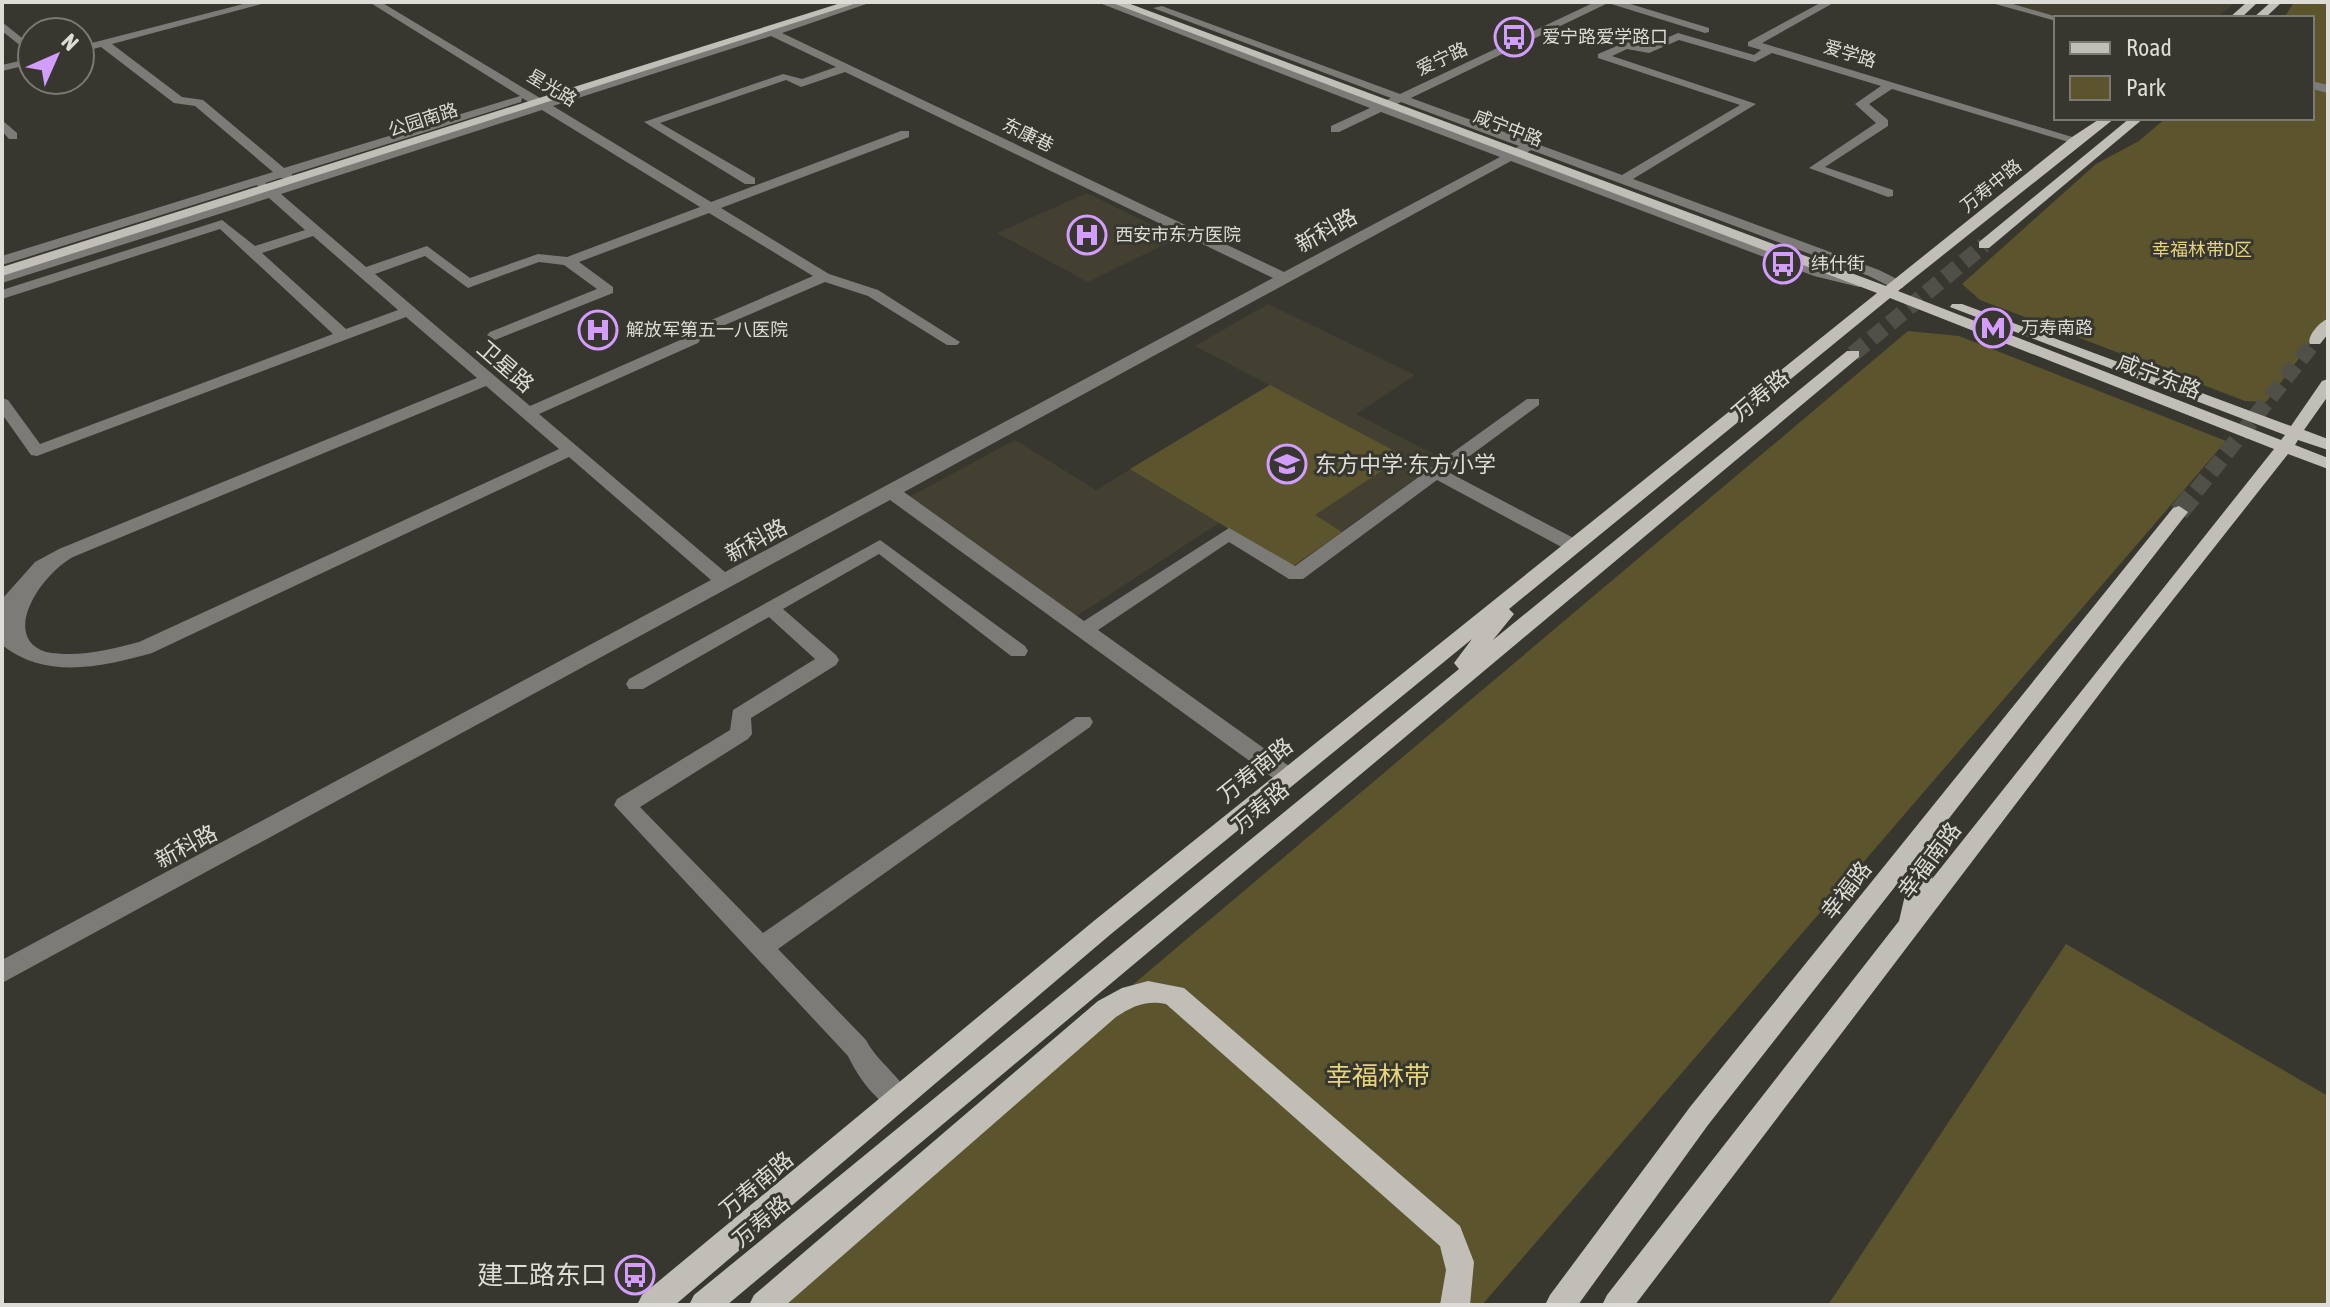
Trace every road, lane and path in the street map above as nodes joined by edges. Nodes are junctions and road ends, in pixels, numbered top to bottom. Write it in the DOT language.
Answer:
graph roads {
  1 [pos="264,2"];
  2 [pos="374,2"];
  3 [pos="827,2"];
  4 [pos="840,2"];
  5 [pos="855,2"];
  6 [pos="867,2"];
  7 [pos="1102,2"];
  8 [pos="1115,2"];
  9 [pos="1140,2"];
  10 [pos="1604,2"];
  11 [pos="1613,2"];
  12 [pos="1830,2"];
  13 [pos="1993,2"];
  14 [pos="2253,2"];
  15 [pos="2277,2"];
  16 [pos="2236,16"];
  17 [pos="2260,16"];
  18 [pos="2054,17"];
  19 [pos="764,28"];
  20 [pos="103,43"];
  21 [pos="1752,44"];
  22 [pos="96,45"];
  23 [pos="1771,49"];
  24 [pos="845,68"];
  25 [pos="1890,85"];
  26 [pos="538,100"];
  27 [pos="1393,102"];
  28 [pos="2106,120"];
  29 [pos="2136,120"];
  30 [pos="2,124"];
  31 [pos="1335,129"];
  32 [pos="905,134"];
  33 [pos="13,136"];
  34 [pos="2076,140"];
  35 [pos="1522,151"];
  36 [pos="285,175"];
  37 [pos="1623,180"];
  38 [pos="750,181"];
  39 [pos="264,187"];
  40 [pos="1888,193"];
  41 [pos="709,208"];
  42 [pos="315,231"];
  43 [pos="1984,245"];
  44 [pos="252,252"];
  45 [pos="2,261"];
  46 [pos="568,261"];
  47 [pos="2,270"];
  48 [pos="364,273"];
  49 [pos="824,277"];
  50 [pos="2,279"];
  51 [pos="1286,279"];
  52 [pos="1862,284"];
  53 [pos="1892,289"];
  54 [pos="2,295"];
  55 [pos="408,311"];
  56 [pos="2328,324"];
  57 [pos="343,335"];
  58 [pos="495,335"];
  59 [pos="2315,341"];
  60 [pos="952,342"];
  61 [pos="1853,354"];
  62 [pos="488,379"];
  63 [pos="2328,384"];
  64 [pos="1533,402"];
  65 [pos="2,403"];
  66 [pos="527,413"];
  67 [pos="2289,440"];
  68 [pos="2328,445"];
  69 [pos="570,450"];
  70 [pos="2328,464"];
  71 [pos="1437,473"];
  72 [pos="893,493"];
  73 [pos="2179,512"];
  74 [pos="1574,546"];
  75 [pos="1532,580"];
  76 [pos="726,583"];
  77 [pos="770,608"];
  78 [pos="1084,630"];
  79 [pos="6,642"];
  80 [pos="1018,651"];
  81 [pos="636,684"];
  82 [pos="1434,700"];
  83 [pos="1083,722"];
  84 [pos="1288,777"];
  85 [pos="1933,823"];
  86 [pos="1909,929"];
  87 [pos="761,948"];
  88 [pos="2,972"];
  89 [pos="898,1099"];
  90 [pos="652,1305"];
  91 [pos="704,1305"];
  92 [pos="764,1305"];
  93 [pos="1455,1305"];
  94 [pos="1560,1305"];
  95 [pos="1617,1305"];
  1 -- 20 [label="street"];
  2 -- 26 [label="street, 星光路"];
  3 -- 19 [label="street"];
  4 -- 19 [label="main road"];
  5 -- 19 [label="main road"];
  6 -- 19 [label="street"];
  7 -- 27 [label="street"];
  8 -- 27 [label="main road, 咸宁中路"];
  9 -- 27 [label="main road, 咸宁中路"];
  10 -- 27 [label="street, 爱宁路"];
  11 -- 21 [label="street, 爱学路"];
  12 -- 21 [label="street"];
  13 -- 18 [label="street"];
  14 -- 16 [label="main road"];
  15 -- 17 [label="main road"];
  19 -- 24 [label="street, 东康巷"];
  19 -- 26 [label="street"];
  20 -- 22 [label="street"];
  20 -- 36 [label="street"];
  21 -- 23 [label="street, 爱学路"];
  23 -- 25 [label="street, 爱学路"];
  23 -- 37 [label="street"];
  24 -- 38 [label="street"];
  24 -- 51 [label="street, 东康巷"];
  25 -- 34 [label="street, 爱学路"];
  25 -- 40 [label="street"];
  26 -- 36 [label="main road, 公园南路"];
  26 -- 39 [label="street"];
  26 -- 41 [label="street, 星光路"];
  27 -- 31 [label="street, 爱宁路"];
  27 -- 35 [label="main road, 咸宁中路"];
  28 -- 34 [label="main road, 万寿中路"];
  29 -- 43 [label="main road"];
  30 -- 33 [label="street"];
  32 -- 41 [label="street"];
  34 -- 53 [label="main road, 万寿中路"];
  35 -- 37 [label="street"];
  35 -- 51 [label="street, 新科路"];
  35 -- 52 [label="street"];
  35 -- 53 [label="main road, 咸宁中路"];
  36 -- 39 [label="main road, 公园南路"];
  37 -- 53 [label="street"];
  39 -- 42 [label="street, 卫星路"];
  39 -- 45 [label="street"];
  39 -- 47 [label="main road, 公园南路"];
  39 -- 50 [label="street"];
  41 -- 46 [label="street"];
  41 -- 49 [label="street, 星光路"];
  42 -- 44 [label="street"];
  42 -- 48 [label="street, 卫星路"];
  44 -- 54 [label="street"];
  44 -- 57 [label="street"];
  46 -- 48 [label="street"];
  46 -- 58 [label="street"];
  48 -- 55 [label="street, 卫星路"];
  49 -- 60 [label="street, 星光路"];
  49 -- 66 [label="street"];
  51 -- 72 [label="street, 新科路"];
  52 -- 53 [label="main road"];
  53 -- 67 [label="main road, 咸宁东路"];
  53 -- 74 [label="main road, 万寿南路"];
  55 -- 57 [label="street"];
  55 -- 62 [label="street, 卫星路"];
  56 -- 59 [label="main road"];
  57 -- 65 [label="street"];
  61 -- 82 [label="main road, 万寿路"];
  62 -- 66 [label="street, 卫星路"];
  62 -- 79 [label="street"];
  63 -- 67 [label="main road, 幸福南路"];
  64 -- 71 [label="street"];
  66 -- 69 [label="street, 卫星路"];
  67 -- 68 [label="main road, 咸宁东路"];
  67 -- 70 [label="main road, 咸宁东路"];
  67 -- 86 [label="main road, 幸福南路"];
  69 -- 76 [label="street, 卫星路"];
  69 -- 79 [label="street"];
  71 -- 74 [label="street"];
  71 -- 78 [label="street"];
  72 -- 76 [label="street, 新科路"];
  72 -- 78 [label="street"];
  73 -- 85 [label="main road, 幸福路"];
  74 -- 75 [label="main road, 万寿南路"];
  75 -- 82 [label="main road"];
  75 -- 84 [label="main road, 万寿南路"];
  76 -- 88 [label="street, 新科路"];
  77 -- 80 [label="street"];
  77 -- 81 [label="street"];
  77 -- 87 [label="street"];
  78 -- 84 [label="street"];
  82 -- 91 [label="main road, 万寿路"];
  83 -- 87 [label="street"];
  84 -- 89 [label="main road, 万寿南路"];
  85 -- 86 [label="main road"];
  85 -- 94 [label="main road, 幸福路"];
  86 -- 95 [label="main road, 幸福南路"];
  87 -- 89 [label="street"];
  89 -- 90 [label="main road, 万寿南路"];
  92 -- 93 [label="main road"];
}
